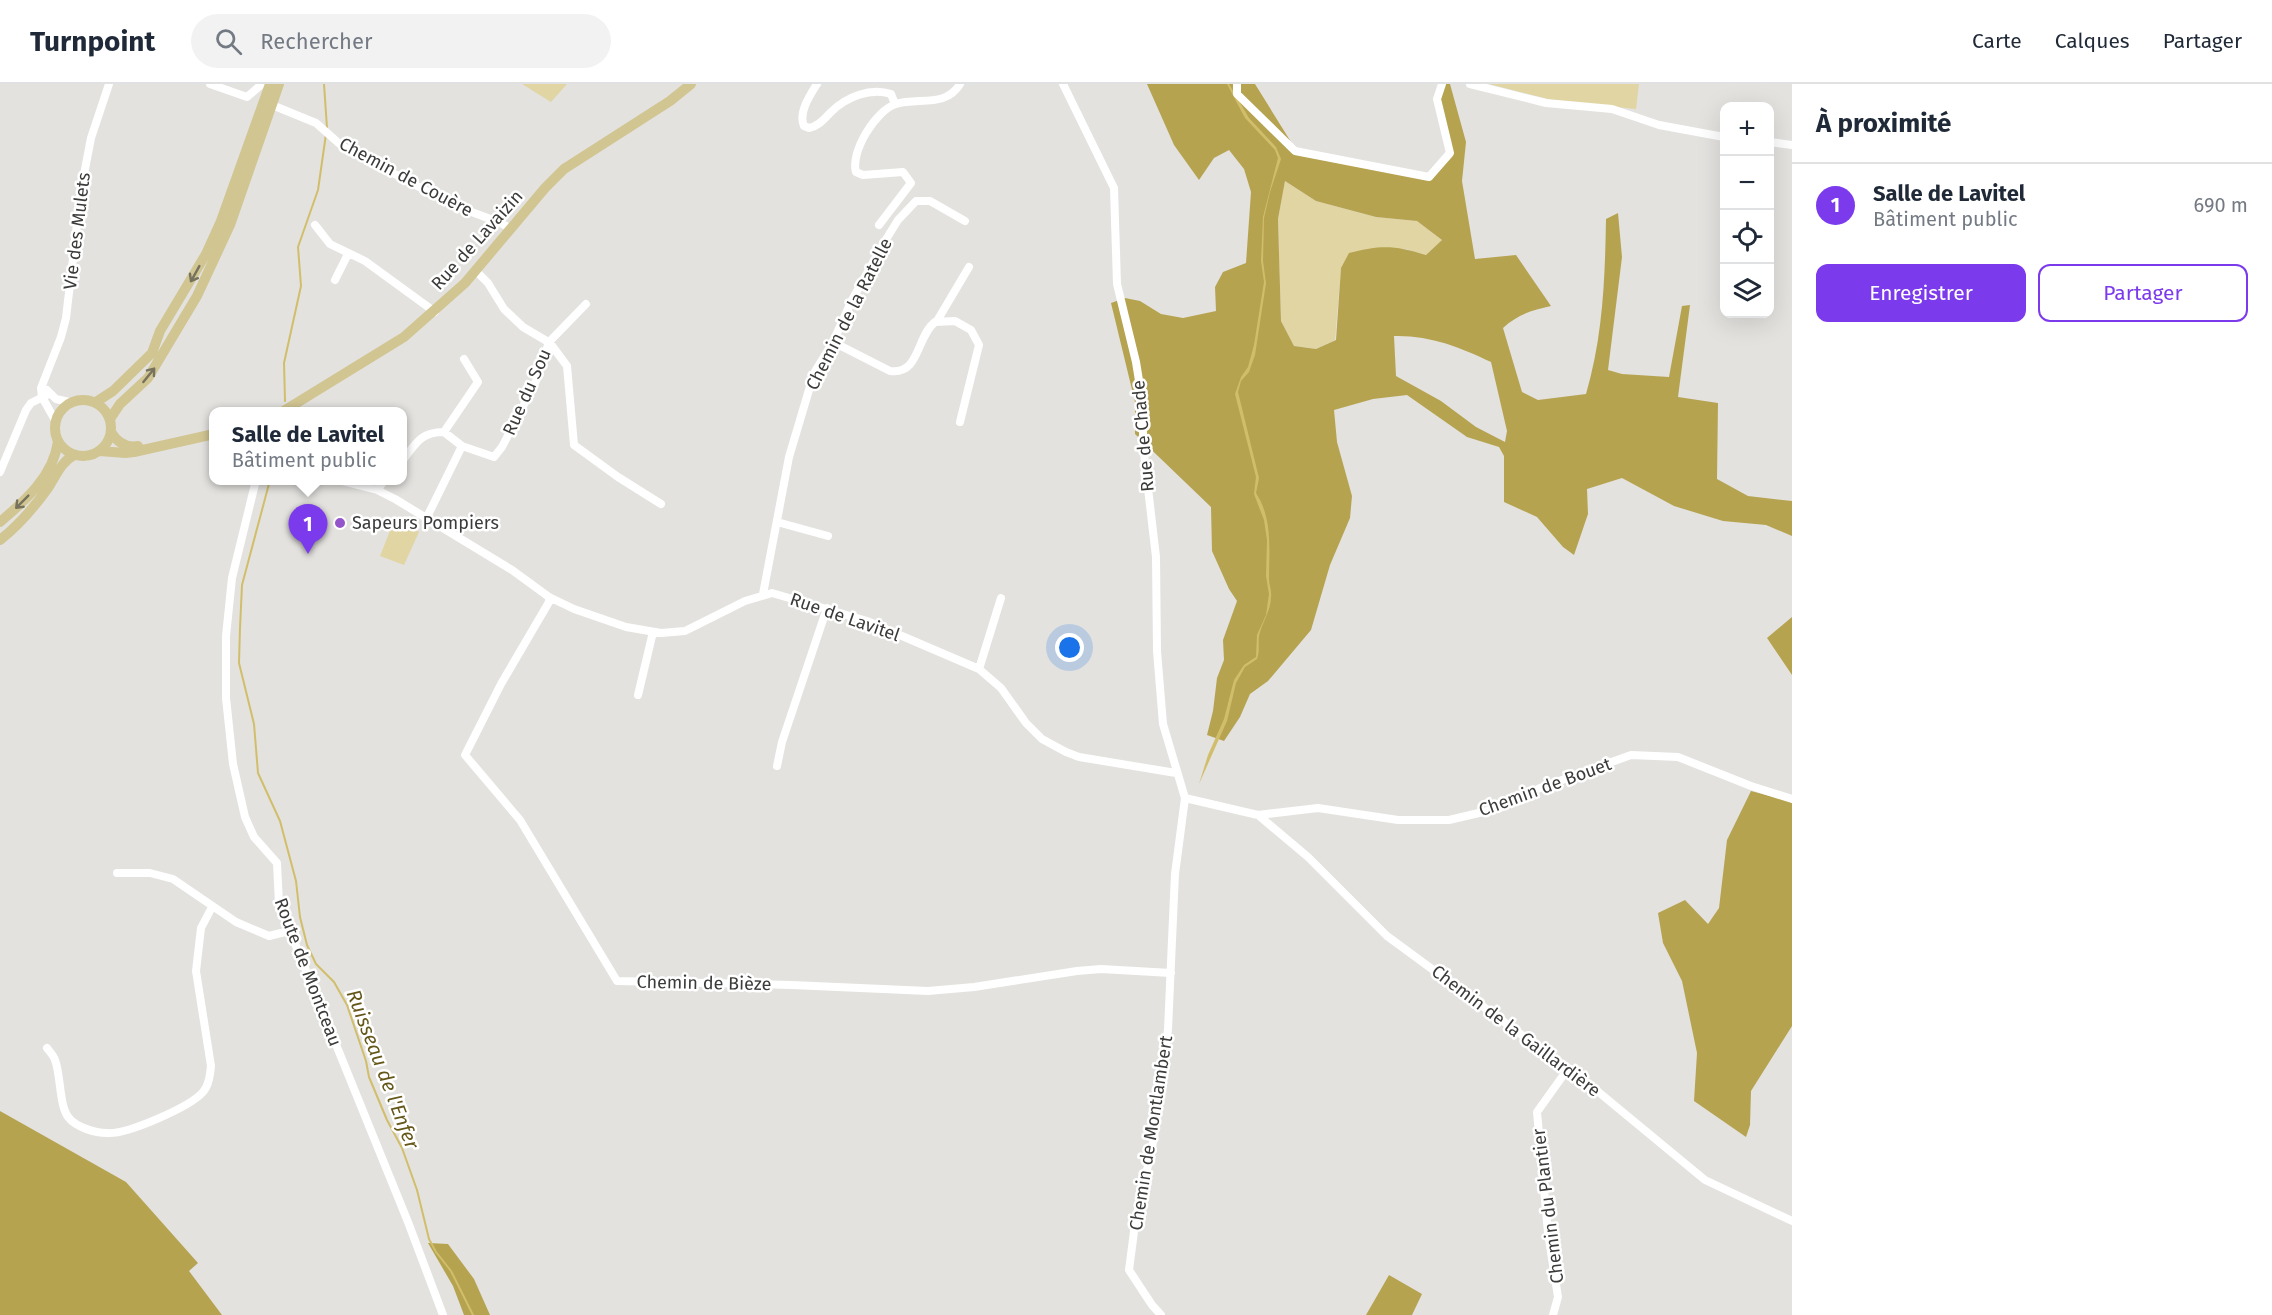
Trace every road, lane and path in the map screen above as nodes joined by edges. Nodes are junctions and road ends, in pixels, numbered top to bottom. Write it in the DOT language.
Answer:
graph roads {
  1 [pos="109,84"];
  2 [pos="210,84"];
  3 [pos="262,84"];
  4 [pos="270,84"];
  5 [pos="279,84"];
  6 [pos="691,84"];
  7 [pos="817,84"];
  8 [pos="960,84"];
  9 [pos="1063,84"];
  10 [pos="1237,84"];
  11 [pos="1442,84"];
  12 [pos="1470,84"];
  13 [pos="895,104"];
  14 [pos="272,105"];
  15 [pos="1720,136"];
  16 [pos="1774,143"];
  17 [pos="1792,145"];
  18 [pos="965,221"];
  19 [pos="315,225"];
  20 [pos="879,225"];
  21 [pos="511,229"];
  22 [pos="348,254"];
  23 [pos="969,267"];
  24 [pos="476,270"];
  25 [pos="335,280"];
  26 [pos="586,304"];
  27 [pos="435,312"];
  28 [pos="937,321"];
  29 [pos="549,342"];
  30 [pos="833,342"];
  31 [pos="464,359"];
  32 [pos="45,395"];
  33 [pos="69,402"];
  34 [pos="96,402"];
  35 [pos="295,407"];
  36 [pos="110,418"];
  37 [pos="56,420"];
  38 [pos="960,422"];
  39 [pos="111,432"];
  40 [pos="444,432"];
  41 [pos="209,435"];
  42 [pos="196,438"];
  43 [pos="58,441"];
  44 [pos="462,446"];
  45 [pos="100,451"];
  46 [pos="407,454"];
  47 [pos="74,455"];
  48 [pos="0,472"];
  49 [pos="255,485"];
  50 [pos="358,485"];
  51 [pos="381,485"];
  52 [pos="377,490"];
  53 [pos="661,504"];
  54 [pos="427,517"];
  55 [pos="0,522"];
  56 [pos="777,522"];
  57 [pos="828,536"];
  58 [pos="0,540"];
  59 [pos="763,594"];
  60 [pos="549,597"];
  61 [pos="1001,598"];
  62 [pos="827,608"];
  63 [pos="653,632"];
  64 [pos="979,669"];
  65 [pos="638,695"];
  66 [pos="777,766"];
  67 [pos="1176,773"];
  68 [pos="1185,798"];
  69 [pos="1792,799"];
  70 [pos="1258,815"];
  71 [pos="117,873"];
  72 [pos="212,907"];
  73 [pos="289,931"];
  74 [pos="1171,973"];
  75 [pos="47,1048"];
  76 [pos="1567,1070"];
  77 [pos="1792,1221"];
  78 [pos="443,1315"];
  79 [pos="1161,1315"];
  80 [pos="1553,1315"];
  1 -- 32 [label="street, Vie des Mulets"];
  2 -- 3 [label="street"];
  4 -- 34 [label="main road, one-way"];
  5 -- 14 [label="main road"];
  6 -- 21 [label="main road, Rue de Lavaizin"];
  7 -- 13 [label="street"];
  8 -- 13 [label="street"];
  9 -- 67 [label="street, Rue de Chade"];
  10 -- 11 [label="street"];
  12 -- 15 [label="street"];
  13 -- 20 [label="street"];
  14 -- 21 [label="street, Chemin de Couère"];
  36 -- 14 [label="main road, one-way"];
  16 -- 17 [label="street"];
  18 -- 30 [label="street, Chemin de la Ratelle"];
  19 -- 22 [label="street"];
  21 -- 24 [label="main road, Rue de Lavaizin"];
  22 -- 25 [label="street"];
  22 -- 27 [label="street"];
  23 -- 28 [label="street"];
  24 -- 27 [label="main road, Rue de Lavaizin"];
  24 -- 29 [label="street"];
  26 -- 29 [label="street, Rue du Sou"];
  27 -- 35 [label="main road, Rue de Lavaizin"];
  28 -- 30 [label="street"];
  28 -- 38 [label="street"];
  29 -- 44 [label="street, Rue du Sou"];
  29 -- 53 [label="street"];
  30 -- 56 [label="street, Chemin de la Ratelle"];
  31 -- 40 [label="street"];
  32 -- 33 [label="street"];
  32 -- 37 [label="street"];
  32 -- 48 [label="street"];
  33 -- 34 [label="main road"];
  33 -- 37 [label="main road"];
  34 -- 36 [label="main road"];
  36 -- 39 [label="main road"];
  37 -- 43 [label="main road"];
  39 -- 42 [label="main road"];
  39 -- 45 [label="main road"];
  40 -- 44 [label="street, Rue du Sou"];
  40 -- 46 [label="street"];
  41 -- 42 [label="main road"];
  42 -- 45 [label="main road"];
  43 -- 47 [label="main road"];
  43 -- 55 [label="main road, one-way"];
  44 -- 54 [label="street"];
  45 -- 47 [label="main road"];
  47 -- 58 [label="main road"];
  49 -- 73 [label="street, Route de Montceau"];
  50 -- 52 [label="street"];
  51 -- 52 [label="street"];
  52 -- 54 [label="street"];
  54 -- 60 [label="street"];
  56 -- 57 [label="street"];
  56 -- 59 [label="street, Chemin de la Ratelle"];
  59 -- 62 [label="street, Rue de Lavitel"];
  59 -- 63 [label="street"];
  60 -- 63 [label="street"];
  60 -- 74 [label="street, Chemin de Bièze"];
  61 -- 64 [label="street"];
  62 -- 64 [label="street, Rue de Lavitel"];
  62 -- 66 [label="street"];
  63 -- 65 [label="street"];
  64 -- 67 [label="street, Rue de Lavitel"];
  67 -- 68 [label="street, Rue de Chade"];
  68 -- 70 [label="street, Chemin de Bouet"];
  68 -- 74 [label="street, Chemin de Montlambert"];
  69 -- 70 [label="street, Chemin de Bouet"];
  70 -- 76 [label="street, Chemin de la Gaillardière"];
  71 -- 72 [label="street"];
  72 -- 73 [label="street"];
  72 -- 75 [label="street"];
  73 -- 78 [label="street, Route de Montceau"];
  74 -- 79 [label="street, Chemin de Montlambert"];
  76 -- 77 [label="street, Chemin de la Gaillardière"];
  76 -- 80 [label="street, Chemin du Plantier"];
}
